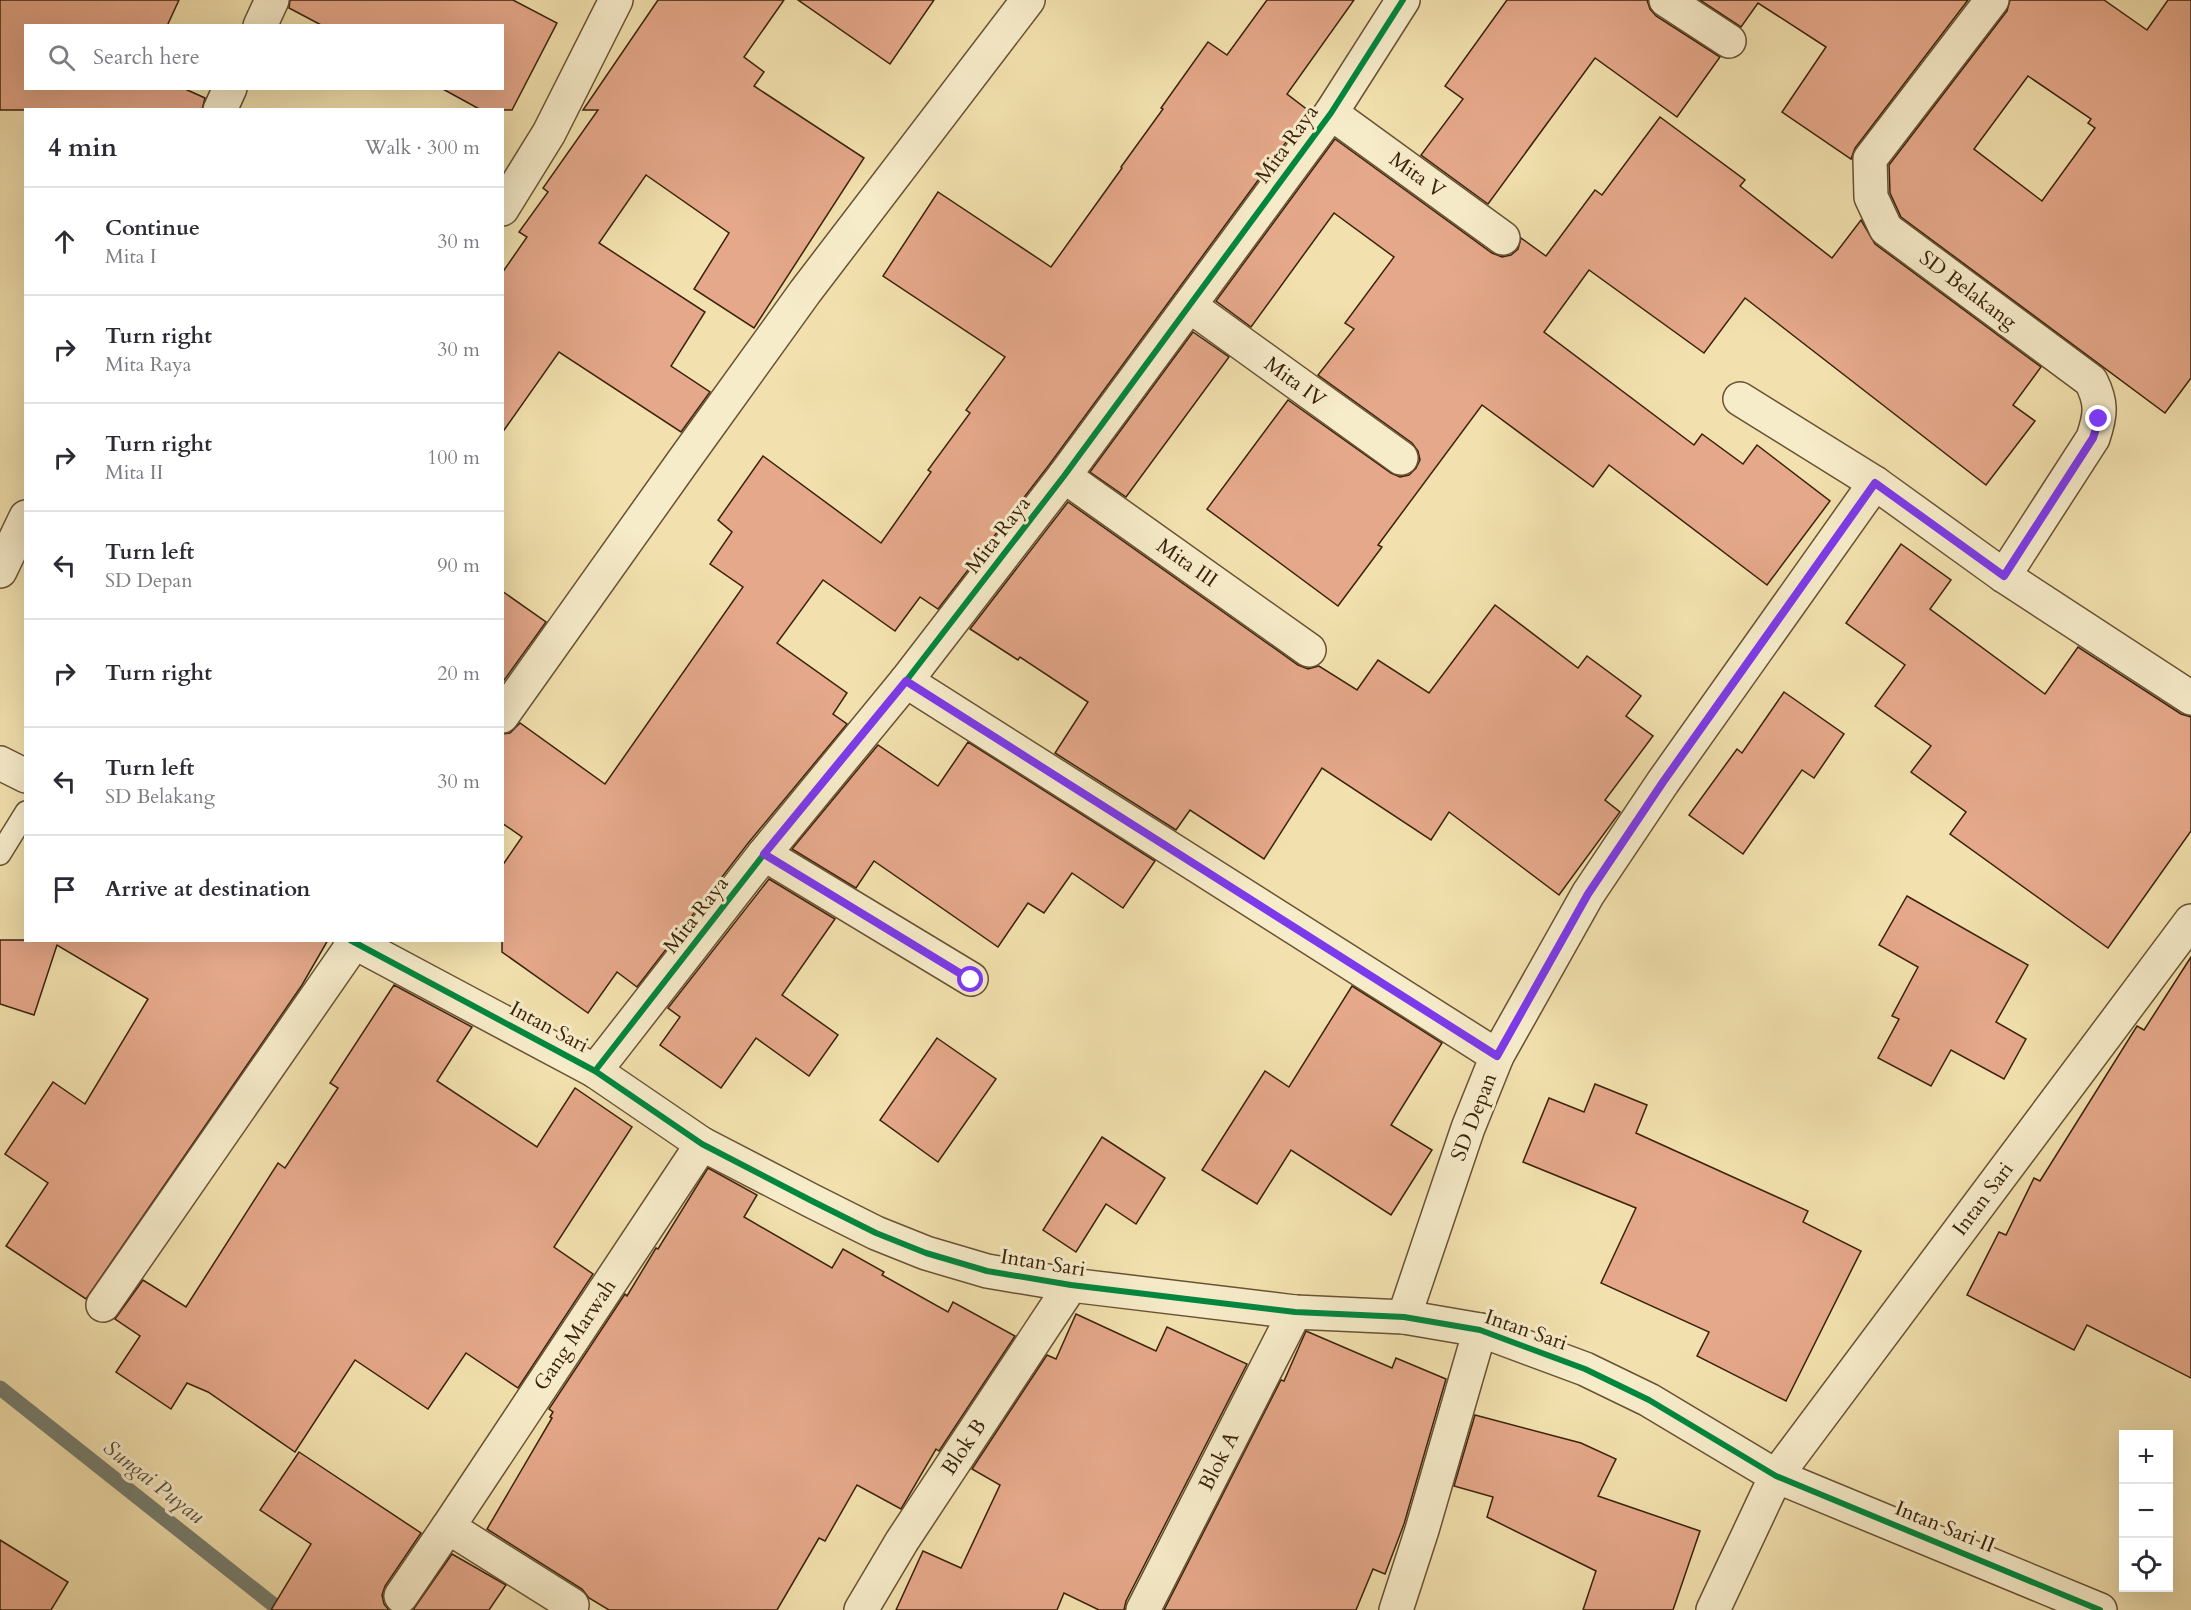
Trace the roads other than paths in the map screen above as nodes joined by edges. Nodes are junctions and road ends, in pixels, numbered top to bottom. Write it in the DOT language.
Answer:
graph roads {
  1 [pos="272,0"];
  2 [pos="616,0"];
  3 [pos="1028,0"];
  4 [pos="1403,0"];
  5 [pos="1666,0"];
  6 [pos="1992,0"];
  7 [pos="261,24"];
  8 [pos="1729,41"];
  9 [pos="229,90"];
  10 [pos="221,108"];
  11 [pos="1331,112"];
  12 [pos="504,206"];
  13 [pos="1503,238"];
  14 [pos="1190,306"];
  15 [pos="1740,399"];
  16 [pos="1401,458"];
  17 [pos="1064,476"];
  18 [pos="1875,483"];
  19 [pos="24,521"];
  20 [pos="0,571"];
  21 [pos="2004,576"];
  22 [pos="1309,650"];
  23 [pos="906,681"];
  24 [pos="2191,698"];
  25 [pos="504,713"];
  26 [pos="0,763"];
  27 [pos="24,775"];
  28 [pos="24,815"];
  29 [pos="0,854"];
  30 [pos="764,854"];
  31 [pos="2191,921"];
  32 [pos="353,942"];
  33 [pos="356,942"];
  34 [pos="971,980"];
  35 [pos="1497,1056"];
  36 [pos="595,1071"];
  37 [pos="702,1144"];
  38 [pos="1071,1286"];
  39 [pos="103,1305"];
  40 [pos="1295,1312"];
  41 [pos="1404,1317"];
  42 [pos="1480,1330"];
  43 [pos="1776,1476"];
  44 [pos="448,1527"];
  45 [pos="401,1596"];
  46 [pos="2044,1599"];
  47 [pos="572,1605"];
  48 [pos="861,1610"];
  49 [pos="1143,1610"];
  50 [pos="1396,1610"];
  51 [pos="1713,1610"];
  52 [pos="2100,1610"];
  1 -- 7 [label="street"];
  2 -- 12 [label="street"];
  3 -- 25 [label="street"];
  4 -- 11 [label="street, Mita Raya"];
  5 -- 8 [label="street"];
  6 -- 21 [label="street, SD Belakang"];
  9 -- 10 [label="street"];
  11 -- 13 [label="street, Mita V"];
  11 -- 14 [label="street, Mita Raya"];
  14 -- 16 [label="street, Mita IV"];
  14 -- 17 [label="street, Mita Raya"];
  15 -- 18 [label="street"];
  17 -- 22 [label="street, Mita III"];
  17 -- 23 [label="street, Mita Raya"];
  18 -- 21 [label="street"];
  18 -- 35 [label="street, SD Depan"];
  19 -- 20 [label="street"];
  21 -- 24 [label="street"];
  23 -- 30 [label="street, Mita Raya"];
  23 -- 35 [label="street"];
  26 -- 27 [label="street"];
  28 -- 29 [label="lane"];
  30 -- 34 [label="street"];
  30 -- 36 [label="street, Mita Raya"];
  31 -- 43 [label="street, Intan Sari"];
  32 -- 39 [label="street"];
  33 -- 36 [label="street, Intan Sari"];
  35 -- 41 [label="street, SD Depan"];
  36 -- 37 [label="street, Intan Sari"];
  37 -- 38 [label="street, Intan Sari"];
  37 -- 44 [label="street, Gang Marwah"];
  38 -- 40 [label="street, Intan Sari"];
  38 -- 48 [label="street, Blok B"];
  40 -- 41 [label="street, Intan Sari"];
  40 -- 49 [label="street, Blok A"];
  41 -- 42 [label="street, Intan Sari"];
  42 -- 43 [label="street, Intan Sari"];
  42 -- 50 [label="street"];
  43 -- 46 [label="street, Intan Sari II"];
  43 -- 51 [label="street"];
  44 -- 45 [label="street, Gang Marwah"];
  44 -- 47 [label="street"];
  46 -- 52 [label="street, Intan Sari II"];
}
